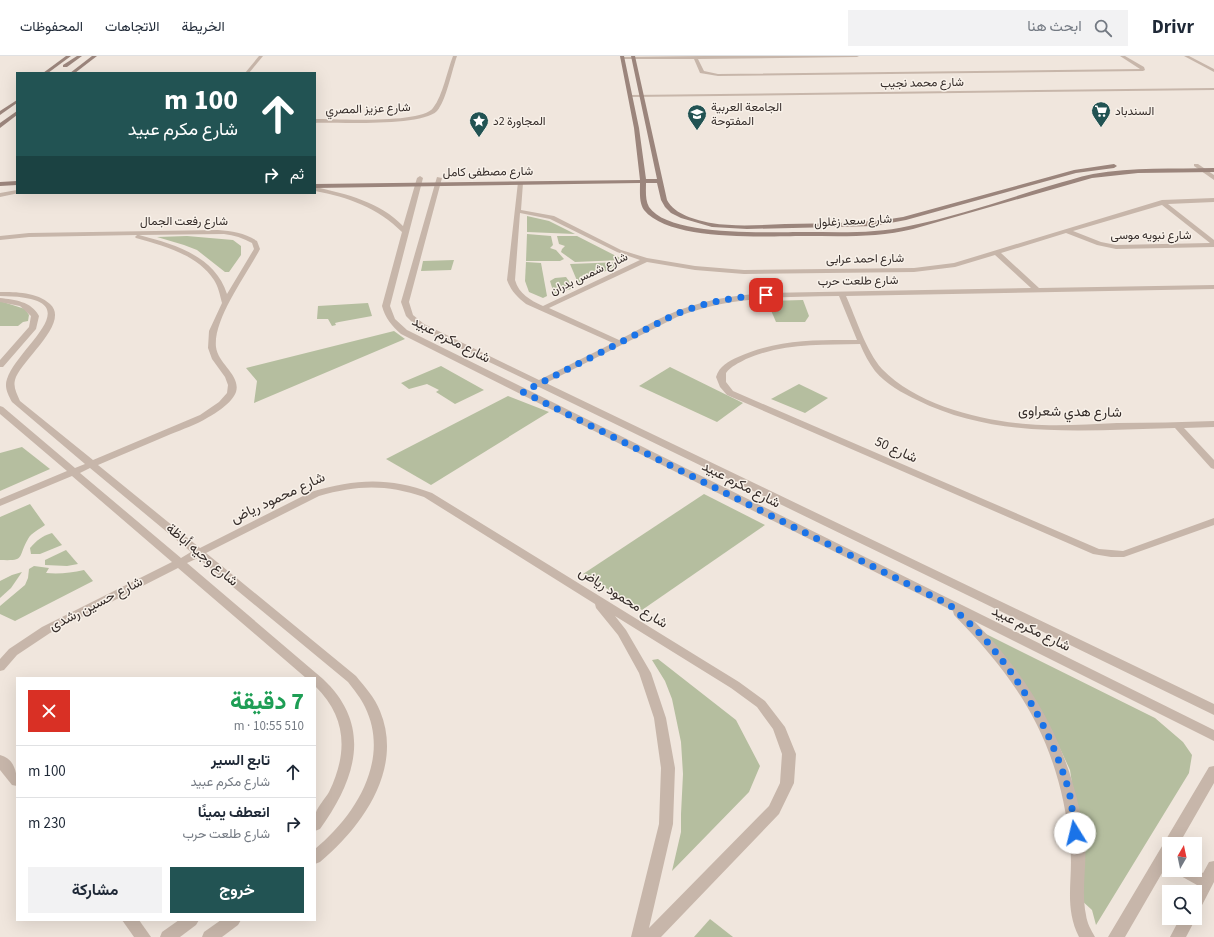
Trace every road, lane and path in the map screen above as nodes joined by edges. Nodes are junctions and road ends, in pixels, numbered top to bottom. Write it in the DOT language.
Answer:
graph roads {
  1 [pos="70,56"];
  2 [pos="80,56"];
  3 [pos="95,56"];
  4 [pos="261,56"];
  5 [pos="455,56"];
  6 [pos="810,56"];
  7 [pos="857,56"];
  8 [pos="1122,56"];
  9 [pos="1186,56"];
  10 [pos="622,57"];
  11 [pos="633,57"];
  12 [pos="696,58"];
  13 [pos="62,69"];
  14 [pos="1214,71"];
  15 [pos="46,72"];
  16 [pos="73,72"];
  17 [pos="248,72"];
  18 [pos="1214,90"];
  19 [pos="1214,93"];
  20 [pos="830,95"];
  21 [pos="643,97"];
  22 [pos="630,98"];
  23 [pos="16,102"];
  24 [pos="0,113"];
  25 [pos="16,114"];
  26 [pos="316,121"];
  27 [pos="0,126"];
  28 [pos="1196,165"];
  29 [pos="1214,165"];
  30 [pos="1204,170"];
  31 [pos="1214,170"];
  32 [pos="623,178"];
  33 [pos="643,178"];
  34 [pos="660,178"];
  35 [pos="1214,178"];
  36 [pos="316,179"];
  37 [pos="420,181"];
  38 [pos="438,181"];
  39 [pos="16,183"];
  40 [pos="520,183"];
  41 [pos="0,184"];
  42 [pos="316,186"];
  43 [pos="316,189"];
  44 [pos="0,190"];
  45 [pos="16,191"];
  46 [pos="16,191"];
  47 [pos="0,195"];
  48 [pos="1214,200"];
  49 [pos="1162,202"];
  50 [pos="962,203"];
  51 [pos="978,209"];
  52 [pos="517,210"];
  53 [pos="935,210"];
  54 [pos="948,217"];
  55 [pos="1067,231"];
  56 [pos="404,232"];
  57 [pos="125,234"];
  58 [pos="0,238"];
  59 [pos="1214,244"];
  60 [pos="996,252"];
  61 [pos="646,260"];
  62 [pos="1214,287"];
  63 [pos="1037,290"];
  64 [pos="0,294"];
  65 [pos="842,294"];
  66 [pos="0,300"];
  67 [pos="226,303"];
  68 [pos="542,308"];
  69 [pos="863,342"];
  70 [pos="619,343"];
  71 [pos="0,365"];
  72 [pos="539,383"];
  73 [pos="523,392"];
  74 [pos="0,409"];
  75 [pos="1214,424"];
  76 [pos="1177,425"];
  77 [pos="92,464"];
  78 [pos="1214,466"];
  79 [pos="73,472"];
  80 [pos="0,503"];
  81 [pos="1214,521"];
  82 [pos="199,552"];
  83 [pos="179,562"];
  84 [pos="596,599"];
  85 [pos="950,605"];
  86 [pos="0,667"];
  87 [pos="313,677"];
  88 [pos="316,679"];
  89 [pos="1214,710"];
  90 [pos="1214,736"];
  91 [pos="0,760"];
  92 [pos="1214,771"];
  93 [pos="16,780"];
  94 [pos="316,824"];
  95 [pos="1175,837"];
  96 [pos="316,857"];
  97 [pos="1162,864"];
  98 [pos="1214,867"];
  99 [pos="1197,877"];
  100 [pos="1206,882"];
  101 [pos="1202,890"];
  102 [pos="131,921"];
  103 [pos="190,921"];
  104 [pos="232,921"];
  105 [pos="1184,925"];
  106 [pos="144,937"];
  107 [pos="168,937"];
  108 [pos="210,937"];
  109 [pos="639,937"];
  110 [pos="652,937"];
  111 [pos="1087,937"];
  112 [pos="1116,937"];
  113 [pos="1178,937"];
  1 -- 15 [label="street"];
  2 -- 13 [label="street"];
  3 -- 16 [label="street"];
  4 -- 17 [label="street"];
  5 -- 26 [label="street, شارع عزيز المصري"];
  6 -- 7 [label="street"];
  6 -- 12 [label="street"];
  8 -- 12 [label="street"];
  9 -- 14 [label="street"];
  10 -- 11 [label="street"];
  10 -- 22 [label="street, شارع سعد زغلول"];
  11 -- 12 [label="street"];
  11 -- 21 [label="street, شارع سعد زغلول"];
  18 -- 20 [label="street, شارع محمد نجيب"];
  19 -- 20 [label="street, شارع محمد نجيب"];
  20 -- 21 [label="street, شارع محمد نجيب"];
  21 -- 22 [label="street, شارع محمد نجيب"];
  21 -- 34 [label="street, شارع سعد زغلول"];
  22 -- 33 [label="street, شارع سعد زغلول"];
  23 -- 24 [label="street"];
  25 -- 27 [label="street"];
  28 -- 29 [label="street, شارع سعد زغلول"];
  28 -- 30 [label="street"];
  28 -- 50 [label="street, شارع سعد زغلول"];
  30 -- 31 [label="street, شارع سعد زغلول"];
  30 -- 35 [label="street"];
  30 -- 51 [label="street, شارع سعد زغلول"];
  32 -- 33 [label="street, شارع مصطفى كامل"];
  32 -- 38 [label="street, شارع مصطفى كامل"];
  32 -- 40 [label="street, شارع مصطفى كامل"];
  33 -- 34 [label="street, شارع مصطفى كامل"];
  33 -- 54 [label="street, شارع سعد زغلول"];
  34 -- 53 [label="street, شارع سعد زغلول"];
  36 -- 37 [label="street, شارع مصطفى كامل"];
  37 -- 38 [label="street, شارع مصطفى كامل"];
  37 -- 42 [label="street, شارع مصطفى كامل"];
  37 -- 56 [label="street, شارع مكرم عبيد"];
  38 -- 40 [label="street, شارع مصطفى كامل"];
  38 -- 72 [label="street, شارع مكرم عبيد"];
  39 -- 41 [label="street"];
  40 -- 52 [label="street"];
  43 -- 56 [label="street"];
  44 -- 45 [label="street"];
  46 -- 47 [label="street"];
  48 -- 49 [label="street, شارع احمد عرابى"];
  49 -- 55 [label="street, شارع احمد عرابى"];
  49 -- 59 [label="street"];
  50 -- 51 [label="street"];
  50 -- 53 [label="street, شارع سعد زغلول"];
  51 -- 54 [label="street, شارع سعد زغلول"];
  52 -- 61 [label="street, شارع احمد عرابى"];
  52 -- 68 [label="street"];
  53 -- 54 [label="street"];
  55 -- 59 [label="street, شارع نبويه موسى"];
  55 -- 60 [label="street, شارع احمد عرابى"];
  56 -- 73 [label="street, شارع مكرم عبيد"];
  57 -- 58 [label="street, شارع رفعت الجمال"];
  57 -- 67 [label="street"];
  57 -- 67 [label="street, شارع رفعت الجمال"];
  60 -- 61 [label="street, شارع احمد عرابى"];
  60 -- 63 [label="street"];
  61 -- 68 [label="street, شارع شمس بدران"];
  62 -- 63 [label="street, شارع طلعت حرب"];
  63 -- 65 [label="street, شارع طلعت حرب"];
  64 -- 77 [label="street, شارع وجيه أباظة"];
  65 -- 69 [label="street, شارع هدي شعراوى"];
  65 -- 70 [label="street, شارع طلعت حرب"];
  66 -- 71 [label="street"];
  67 -- 77 [label="street, شارع رفعت الجمال"];
  68 -- 70 [label="street"];
  69 -- 76 [label="street, شارع هدي شعراوى"];
  69 -- 81 [label="street, شارع 50"];
  70 -- 72 [label="street, شارع طلعت حرب"];
  72 -- 73 [label="street, شارع طلعت حرب"];
  72 -- 89 [label="street, شارع مكرم عبيد"];
  73 -- 85 [label="street, شارع مكرم عبيد"];
  74 -- 79 [label="street, شارع وجيه أباظة"];
  75 -- 76 [label="street, شارع هدي شعراوى"];
  76 -- 78 [label="street"];
  77 -- 79 [label="street"];
  77 -- 82 [label="street, شارع وجيه أباظة"];
  79 -- 80 [label="street"];
  79 -- 83 [label="street, شارع وجيه أباظة"];
  82 -- 83 [label="street, شارع حسين رشدى"];
  82 -- 84 [label="street, شارع محمود رياض"];
  82 -- 96 [label="street, شارع وجيه أباظة"];
  83 -- 86 [label="street, شارع حسين رشدى"];
  83 -- 87 [label="street, شارع وجيه أباظة"];
  84 -- 109 [label="street"];
  84 -- 110 [label="street, شارع محمود رياض"];
  85 -- 90 [label="street, شارع مكرم عبيد"];
  85 -- 111 [label="street"];
  88 -- 94 [label="street, شارع وجيه أباظة"];
  91 -- 93 [label="street"];
  92 -- 95 [label="street"];
  97 -- 112 [label="street"];
  98 -- 100 [label="street"];
  99 -- 100 [label="street"];
  100 -- 101 [label="street"];
  102 -- 106 [label="street"];
  103 -- 107 [label="street"];
  104 -- 108 [label="street"];
  105 -- 113 [label="street"];
}
